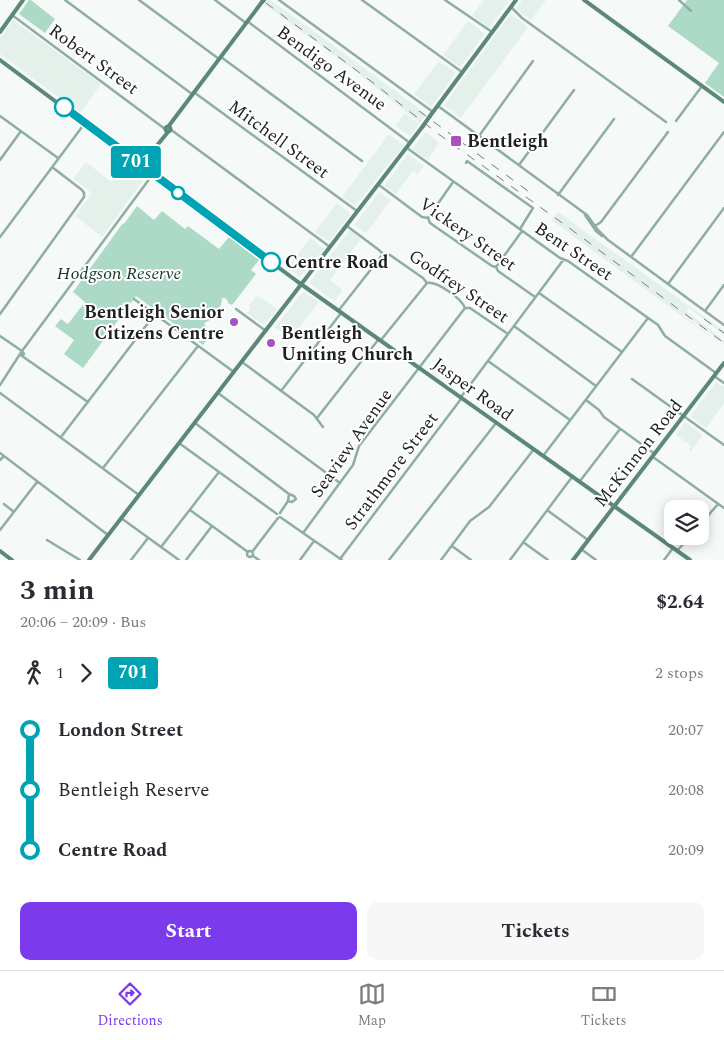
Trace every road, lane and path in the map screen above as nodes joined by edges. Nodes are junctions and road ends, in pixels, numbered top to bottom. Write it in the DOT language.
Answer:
graph roads {
  1 [pos="23,0"];
  2 [pos="65,0"];
  3 [pos="139,0"];
  4 [pos="215,0"];
  5 [pos="279,0"];
  6 [pos="362,0"];
  7 [pos="445,0"];
  8 [pos="516,0"];
  9 [pos="584,0"];
  10 [pos="679,0"];
  11 [pos="263,1"];
  12 [pos="510,9"];
  13 [pos="691,11"];
  14 [pos="12,15"];
  15 [pos="247,23"];
  16 [pos="0,32"];
  17 [pos="491,34"];
  18 [pos="220,58"];
  19 [pos="0,60"];
  20 [pos="534,61"];
  21 [pos="462,74"];
  22 [pos="702,86"];
  23 [pos="574,90"];
  24 [pos="194,94"];
  25 [pos="724,102"];
  26 [pos="438,105"];
  27 [pos="432,114"];
  28 [pos="0,116"];
  29 [pos="614,119"];
  30 [pos="676,121"];
  31 [pos="666,122"];
  32 [pos="85,123"];
  33 [pos="168,129"];
  34 [pos="21,131"];
  35 [pos="668,132"];
  36 [pos="724,132"];
  37 [pos="479,136"];
  38 [pos="411,142"];
  39 [pos="406,149"];
  40 [pos="58,158"];
  41 [pos="0,160"];
  42 [pos="362,161"];
  43 [pos="466,163"];
  44 [pos="141,165"];
  45 [pos="519,165"];
  46 [pos="52,167"];
  47 [pos="153,174"];
  48 [pos="453,182"];
  49 [pos="378,186"];
  50 [pos="558,195"];
  51 [pos="724,208"];
  52 [pos="357,213"];
  53 [pos="428,218"];
  54 [pos="347,226"];
  55 [pos="594,226"];
  56 [pos="521,230"];
  57 [pos="0,237"];
  58 [pos="330,248"];
  59 [pos="383,254"];
  60 [pos="632,257"];
  61 [pos="564,259"];
  62 [pos="496,268"];
  63 [pos="427,283"];
  64 [pos="302,284"];
  65 [pos="668,284"];
  66 [pos="724,286"];
  67 [pos="539,292"];
  68 [pos="535,297"];
  69 [pos="134,299"];
  70 [pos="465,308"];
  71 [pos="236,310"];
  72 [pos="705,311"];
  73 [pos="340,312"];
  74 [pos="0,314"];
  75 [pos="155,314"];
  76 [pos="648,318"];
  77 [pos="724,325"];
  78 [pos="514,326"];
  79 [pos="266,331"];
  80 [pos="508,334"];
  81 [pos="0,336"];
  82 [pos="380,339"];
  83 [pos="198,346"];
  84 [pos="622,352"];
  85 [pos="22,353"];
  86 [pos="488,361"];
  87 [pos="242,362"];
  88 [pos="724,363"];
  89 [pos="420,368"];
  90 [pos="234,372"];
  91 [pos="715,375"];
  92 [pos="632,379"];
  93 [pos="724,383"];
  94 [pos="0,385"];
  95 [pos="596,386"];
  96 [pos="281,391"];
  97 [pos="0,393"];
  98 [pos="218,394"];
  99 [pos="461,397"];
  100 [pos="586,400"];
  101 [pos="88,402"];
  102 [pos="684,417"];
  103 [pos="318,418"];
  104 [pos="570,420"];
  105 [pos="496,422"];
  106 [pos="195,423"];
  107 [pos="323,427"];
  108 [pos="620,429"];
  109 [pos="61,437"];
  110 [pos="179,443"];
  111 [pos="724,445"];
  112 [pos="534,449"];
  113 [pos="0,453"];
  114 [pos="4,456"];
  115 [pos="544,456"];
  116 [pos="654,456"];
  117 [pos="0,460"];
  118 [pos="103,468"];
  119 [pos="219,472"];
  120 [pos="572,476"];
  121 [pos="38,482"];
  122 [pos="579,482"];
  123 [pos="340,483"];
  124 [pos="139,494"];
  125 [pos="289,494"];
  126 [pos="288,501"];
  127 [pos="4,504"];
  128 [pos="718,504"];
  129 [pos="615,507"];
  130 [pos="724,508"];
  131 [pos="190,510"];
  132 [pos="547,510"];
  133 [pos="14,512"];
  134 [pos="709,514"];
  135 [pos="279,516"];
  136 [pos="121,518"];
  137 [pos="212,526"];
  138 [pos="0,530"];
  139 [pos="303,533"];
  140 [pos="108,534"];
  141 [pos="148,538"];
  142 [pos="47,540"];
  143 [pos="314,540"];
  144 [pos="588,540"];
  145 [pos="524,542"];
  146 [pos="680,545"];
  147 [pos="452,546"];
  148 [pos="161,547"];
  149 [pos="581,549"];
  150 [pos="675,550"];
  151 [pos="0,551"];
  152 [pos="251,553"];
  153 [pos="341,559"];
  154 [pos="12,560"];
  155 [pos="80,560"];
  156 [pos="89,560"];
  157 [pos="130,560"];
  158 [pos="179,560"];
  159 [pos="186,560"];
  160 [pos="246,560"];
  161 [pos="259,560"];
  162 [pos="300,560"];
  163 [pos="390,560"];
  164 [pos="441,560"];
  165 [pos="471,560"];
  166 [pos="510,560"];
  167 [pos="548,560"];
  168 [pos="573,560"];
  169 [pos="596,560"];
  170 [pos="664,560"];
  171 [pos="690,560"];
  1 -- 14 [label="main road"];
  2 -- 24 [label="street, Mitchell Street"];
  3 -- 18 [label="street"];
  4 -- 15 [label="street, Bendigo Avenue"];
  5 -- 27 [label="street"];
  6 -- 21 [label="street"];
  7 -- 17 [label="street"];
  8 -- 12 [label="main road"];
  9 -- 22 [label="main road"];
  10 -- 13 [label="street"];
  11 -- 15 [label="main road"];
  12 -- 17 [label="main road"];
  12 -- 31 [label="street"];
  14 -- 16 [label="main road"];
  14 -- 33 [label="street, Robert Street"];
  15 -- 18 [label="main road"];
  15 -- 38 [label="street, Bendigo Avenue"];
  17 -- 21 [label="main road"];
  18 -- 24 [label="main road"];
  18 -- 42 [label="street"];
  19 -- 32 [label="main road, Jasper Road"];
  20 -- 37 [label="street"];
  21 -- 26 [label="main road"];
  22 -- 25 [label="main road"];
  22 -- 30 [label="street"];
  23 -- 45 [label="street"];
  24 -- 33 [label="main road"];
  24 -- 52 [label="street, Mitchell Street"];
  26 -- 27 [label="main road"];
  26 -- 37 [label="street"];
  27 -- 38 [label="main road, bridge"];
  28 -- 34 [label="street"];
  29 -- 50 [label="street"];
  32 -- 40 [label="street"];
  32 -- 44 [label="main road, Jasper Road"];
  33 -- 44 [label="main road"];
  33 -- 58 [label="street, Robert Street"];
  34 -- 40 [label="street"];
  34 -- 41 [label="street"];
  35 -- 55 [label="street"];
  36 -- 60 [label="street"];
  37 -- 45 [label="street"];
  38 -- 39 [label="main road"];
  39 -- 48 [label="street, Bent Street"];
  39 -- 49 [label="main road"];
  40 -- 46 [label="street"];
  43 -- 56 [label="street"];
  44 -- 47 [label="main road, Jasper Road"];
  45 -- 50 [label="street"];
  46 -- 57 [label="street"];
  46 -- 74 [label="street"];
  47 -- 64 [label="main road, Jasper Road"];
  47 -- 85 [label="street"];
  48 -- 53 [label="street"];
  48 -- 56 [label="street, Bent Street"];
  49 -- 52 [label="main road"];
  49 -- 53 [label="street, Vickery Street"];
  50 -- 55 [label="street"];
  51 -- 65 [label="street"];
  52 -- 54 [label="main road"];
  53 -- 62 [label="street, Vickery Street"];
  54 -- 58 [label="main road"];
  54 -- 59 [label="street, Godfrey Street"];
  55 -- 60 [label="street"];
  56 -- 61 [label="street, Bent Street"];
  56 -- 62 [label="street"];
  58 -- 64 [label="main road"];
  59 -- 63 [label="street, Godfrey Street"];
  59 -- 73 [label="street"];
  60 -- 65 [label="street"];
  61 -- 67 [label="street, Strathmore Street"];
  61 -- 76 [label="street, Bent Street"];
  62 -- 68 [label="street, Vickery Street"];
  63 -- 70 [label="street, Godfrey Street"];
  63 -- 82 [label="street"];
  64 -- 73 [label="main road, Jasper Road"];
  64 -- 79 [label="main road"];
  65 -- 72 [label="street"];
  66 -- 72 [label="street"];
  67 -- 68 [label="street, Strathmore Street"];
  67 -- 84 [label="street"];
  68 -- 78 [label="street, Strathmore Street"];
  69 -- 75 [label="street"];
  70 -- 80 [label="street, Godfrey Street"];
  70 -- 89 [label="street, Seaview Avenue"];
  71 -- 79 [label="street"];
  72 -- 77 [label="street"];
  73 -- 82 [label="main road, Jasper Road"];
  73 -- 96 [label="street"];
  75 -- 83 [label="street"];
  75 -- 101 [label="street"];
  76 -- 84 [label="street"];
  76 -- 91 [label="street, Bent Street"];
  78 -- 80 [label="street, Strathmore Street"];
  78 -- 95 [label="street, Godfrey Street"];
  79 -- 87 [label="main road"];
  80 -- 86 [label="street, Strathmore Street"];
  81 -- 85 [label="street"];
  82 -- 89 [label="main road, Jasper Road"];
  82 -- 103 [label="street"];
  83 -- 90 [label="street"];
  83 -- 118 [label="street"];
  84 -- 95 [label="street"];
  85 -- 94 [label="street"];
  85 -- 101 [label="street"];
  86 -- 99 [label="street, Strathmore Street"];
  86 -- 104 [label="street"];
  87 -- 90 [label="main road"];
  87 -- 96 [label="street"];
  88 -- 91 [label="main road, McKinnon Road"];
  89 -- 99 [label="main road, Jasper Road"];
  89 -- 123 [label="street, Seaview Avenue"];
  90 -- 98 [label="main road"];
  91 -- 93 [label="street, Bent Street"];
  91 -- 102 [label="main road, McKinnon Road"];
  92 -- 102 [label="street"];
  95 -- 100 [label="street"];
  96 -- 103 [label="street"];
  97 -- 109 [label="street"];
  98 -- 106 [label="main road"];
  98 -- 123 [label="street"];
  99 -- 105 [label="main road, Jasper Road"];
  99 -- 153 [label="street, Strathmore Street"];
  100 -- 104 [label="street"];
  100 -- 108 [label="street"];
  101 -- 109 [label="street"];
  102 -- 111 [label="street"];
  102 -- 116 [label="main road, McKinnon Road"];
  103 -- 107 [label="street"];
  104 -- 115 [label="street"];
  105 -- 112 [label="main road, Jasper Road"];
  105 -- 163 [label="street"];
  106 -- 110 [label="main road"];
  106 -- 125 [label="street"];
  108 -- 116 [label="street"];
  108 -- 122 [label="street"];
  109 -- 118 [label="street"];
  110 -- 119 [label="street"];
  110 -- 124 [label="main road"];
  112 -- 115 [label="main road, Jasper Road"];
  112 -- 147 [label="street"];
  113 -- 114 [label="street"];
  114 -- 117 [label="street"];
  114 -- 121 [label="street"];
  115 -- 120 [label="main road, Jasper Road"];
  116 -- 128 [label="street"];
  116 -- 129 [label="main road, McKinnon Road"];
  118 -- 124 [label="street"];
  119 -- 131 [label="street"];
  119 -- 135 [label="street"];
  120 -- 122 [label="main road, Jasper Road"];
  120 -- 132 [label="street"];
  121 -- 133 [label="street"];
  121 -- 140 [label="street"];
  122 -- 129 [label="main road, Jasper Road"];
  123 -- 139 [label="street, Seaview Avenue"];
  124 -- 136 [label="main road"];
  125 -- 126 [label="street"];
  125 -- 126 [label="street"];
  126 -- 135 [label="street"];
  127 -- 133 [label="street"];
  128 -- 130 [label="street"];
  128 -- 134 [label="street"];
  129 -- 144 [label="main road, McKinnon Road"];
  129 -- 150 [label="main road, Jasper Road"];
  131 -- 137 [label="street"];
  131 -- 148 [label="street"];
  132 -- 144 [label="street"];
  132 -- 145 [label="street"];
  133 -- 138 [label="street"];
  135 -- 139 [label="street"];
  135 -- 152 [label="street"];
  136 -- 140 [label="main road"];
  136 -- 141 [label="street"];
  137 -- 152 [label="street"];
  137 -- 159 [label="street"];
  139 -- 143 [label="street"];
  140 -- 156 [label="main road"];
  141 -- 148 [label="street"];
  141 -- 157 [label="street"];
  142 -- 155 [label="street"];
  143 -- 153 [label="street"];
  143 -- 162 [label="street"];
  144 -- 149 [label="main road, McKinnon Road"];
  145 -- 166 [label="street"];
  145 -- 167 [label="street"];
  146 -- 150 [label="street"];
  147 -- 164 [label="street"];
  147 -- 165 [label="street"];
  148 -- 158 [label="street"];
  149 -- 168 [label="main road, McKinnon Road"];
  149 -- 169 [label="street"];
  150 -- 170 [label="street"];
  150 -- 171 [label="main road, Jasper Road"];
  151 -- 154 [label="main road"];
  152 -- 160 [label="street"];
  152 -- 161 [label="street"];
}
